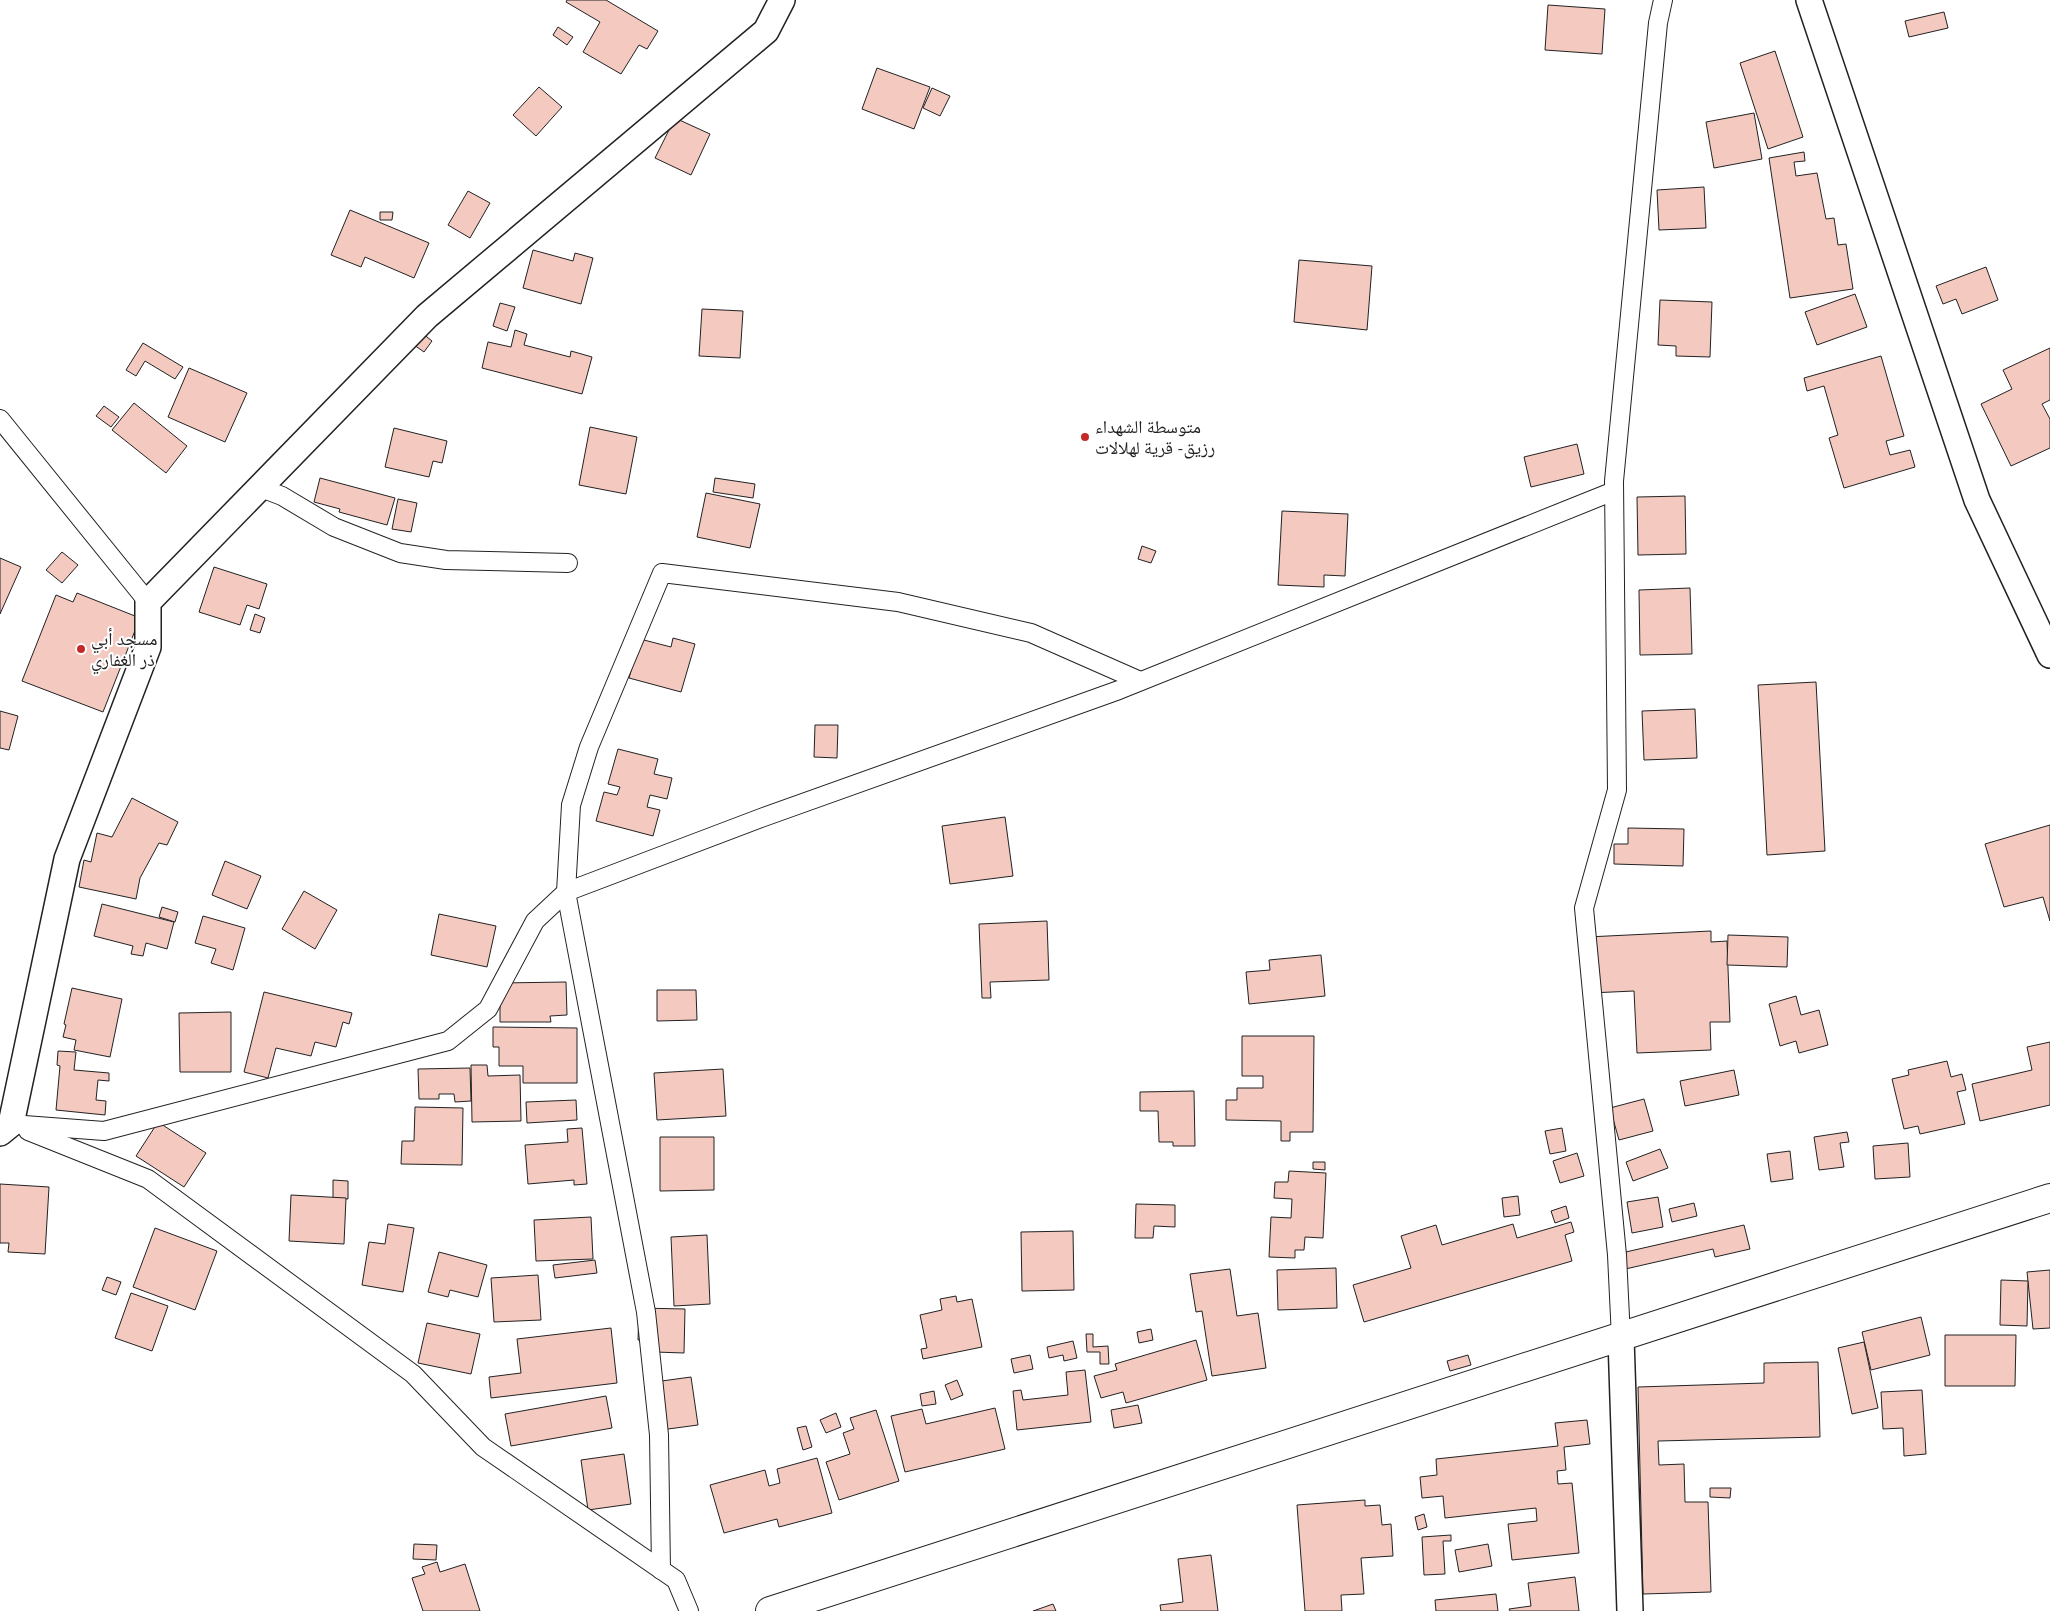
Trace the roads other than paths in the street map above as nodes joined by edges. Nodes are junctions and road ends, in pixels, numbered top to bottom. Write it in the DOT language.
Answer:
graph roads {
  1 [pos="782,0"];
  2 [pos="1663,0"];
  3 [pos="1809,0"];
  4 [pos="0,419"];
  5 [pos="261,488"];
  6 [pos="1614,491"];
  7 [pos="568,563"];
  8 [pos="148,602"];
  9 [pos="2050,655"];
  10 [pos="1140,681"];
  11 [pos="566,892"];
  12 [pos="4,1125"];
  13 [pos="2050,1198"];
  14 [pos="1621,1338"];
  15 [pos="661,1570"];
  16 [pos="689,1611"];
  17 [pos="770,1611"];
  18 [pos="1630,1611"];
  1 -- 5 [label="street"];
  2 -- 6 [label="street"];
  3 -- 9 [label="street"];
  4 -- 8 [label="street"];
  5 -- 7 [label="street"];
  5 -- 8 [label="street"];
  6 -- 10 [label="street"];
  6 -- 14 [label="street"];
  8 -- 12 [label="street"];
  10 -- 11 [label="street"];
  10 -- 11 [label="street"];
  11 -- 12 [label="street"];
  11 -- 15 [label="street"];
  12 -- 15 [label="street"];
  13 -- 14 [label="main road"];
  14 -- 17 [label="main road"];
  14 -- 18 [label="street"];
  15 -- 16 [label="street"];
}
